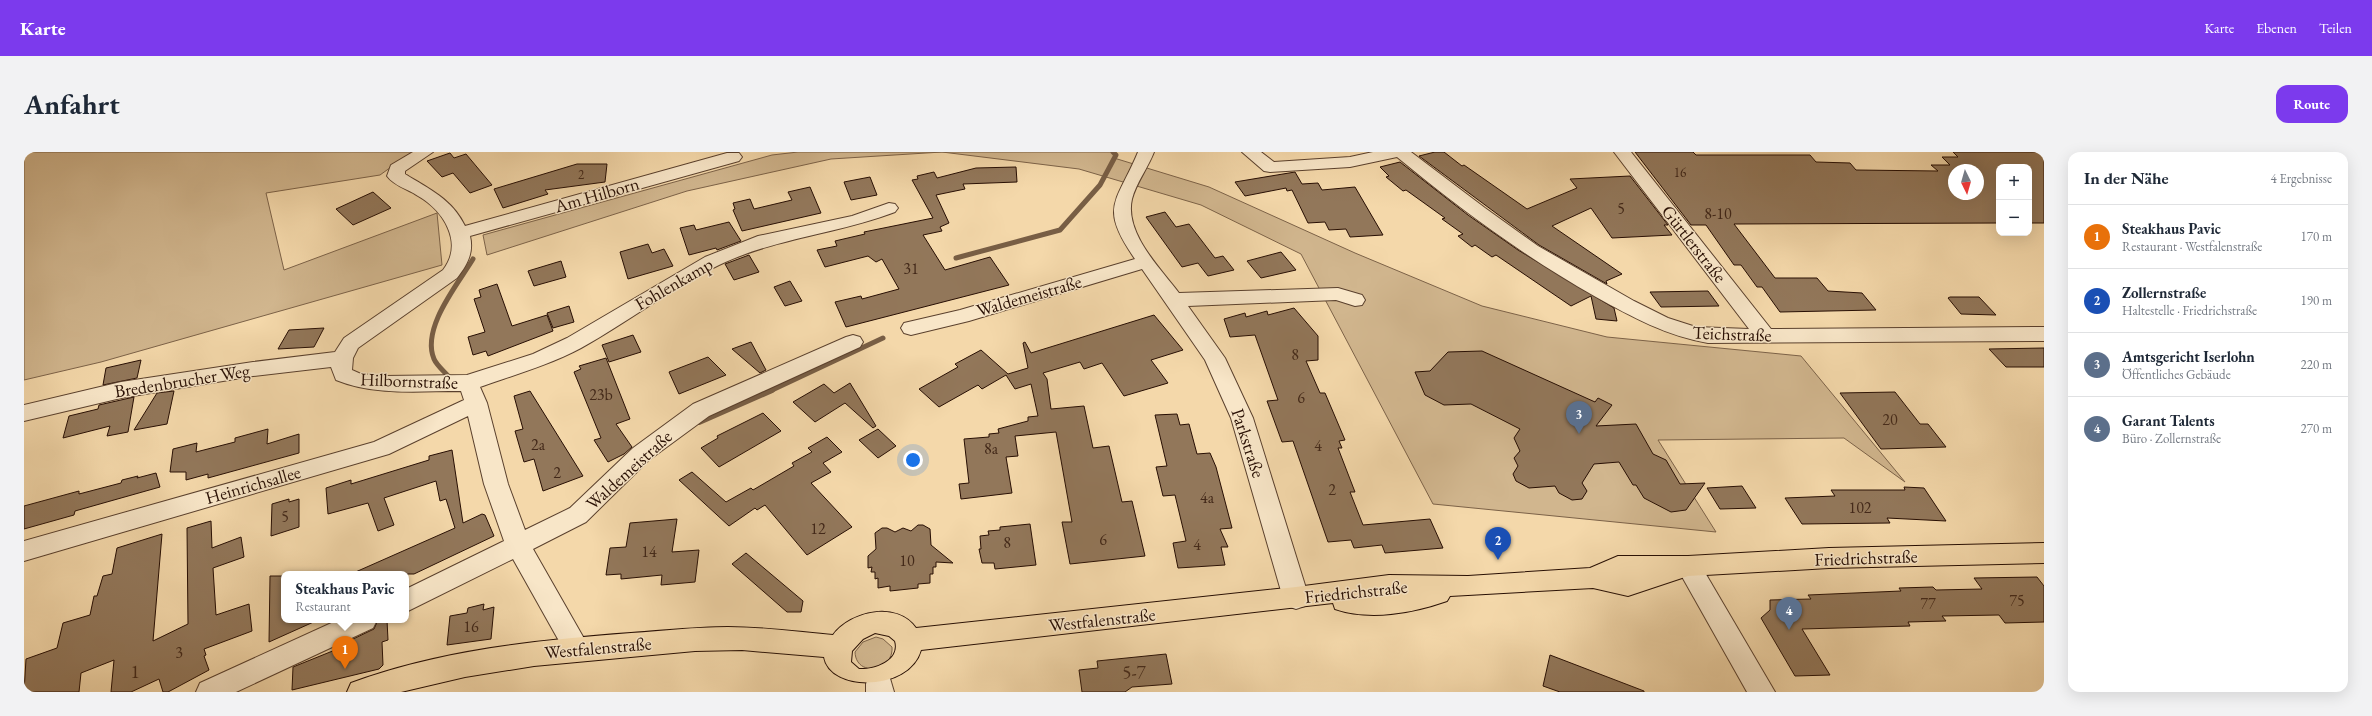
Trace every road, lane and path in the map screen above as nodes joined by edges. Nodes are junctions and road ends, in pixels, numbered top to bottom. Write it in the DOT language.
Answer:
graph roads {
  1 [pos="425,152"];
  2 [pos="1146,152"];
  3 [pos="1250,152"];
  4 [pos="1398,152"];
  5 [pos="1402,152"];
  6 [pos="1622,152"];
  7 [pos="733,157"];
  8 [pos="889,208"];
  9 [pos="460,233"];
  10 [pos="1146,262"];
  11 [pos="1174,300"];
  12 [pos="1355,300"];
  13 [pos="911,328"];
  14 [pos="2044,334"];
  15 [pos="1765,335"];
  16 [pos="853,342"];
  17 [pos="341,359"];
  18 [pos="472,393"];
  19 [pos="24,413"];
  20 [pos="518,545"];
  21 [pos="24,550"];
  22 [pos="2044,553"];
  23 [pos="1688,566"];
  24 [pos="1296,598"];
  25 [pos="409,600"];
  26 [pos="357,623"];
  27 [pos="908,640"];
  28 [pos="840,647"];
  29 [pos="577,649"];
  30 [pos="880,688"];
  31 [pos="210,692"];
  32 [pos="362,692"];
  33 [pos="1761,692"];
  1 -- 9 [label="street, Hilbornstraße"];
  2 -- 10 [label="street, Parkstraße"];
  3 -- 4 [label="street"];
  5 -- 15 [label="street, Teichstraße"];
  6 -- 15 [label="street, Gürtlerstraße"];
  7 -- 9 [label="street, Am Hilborn"];
  8 -- 18 [label="street, Fohlenkamp"];
  9 -- 17 [label="street, Hilbornstraße"];
  10 -- 11 [label="street, Parkstraße"];
  10 -- 13 [label="street, Waldemeistraße"];
  11 -- 12 [label="street"];
  11 -- 24 [label="street, Parkstraße"];
  14 -- 15 [label="street, Teichstraße"];
  16 -- 20 [label="street, Waldemeistraße"];
  17 -- 18 [label="street, Hilbornstraße"];
  17 -- 19 [label="street, Bredenbrucher Weg"];
  18 -- 20 [label="street, Hilbornstraße"];
  18 -- 21 [label="street, Heinrichsallee"];
  20 -- 25 [label="street, Waldemeistraße"];
  20 -- 29 [label="street, Hilbornstraße"];
  22 -- 23 [label="main road, Friedrichstraße"];
  23 -- 24 [label="main road, Friedrichstraße"];
  23 -- 33 [label="street"];
  24 -- 27 [label="main road, Westfalenstraße"];
  26 -- 31 [label="street"];
  27 -- 28 [label="main road"];
  27 -- 30 [label="main road"];
  28 -- 29 [label="main road, Westfalenstraße"];
  28 -- 30 [label="main road"];
  29 -- 32 [label="main road, Westfalenstraße"];
}
